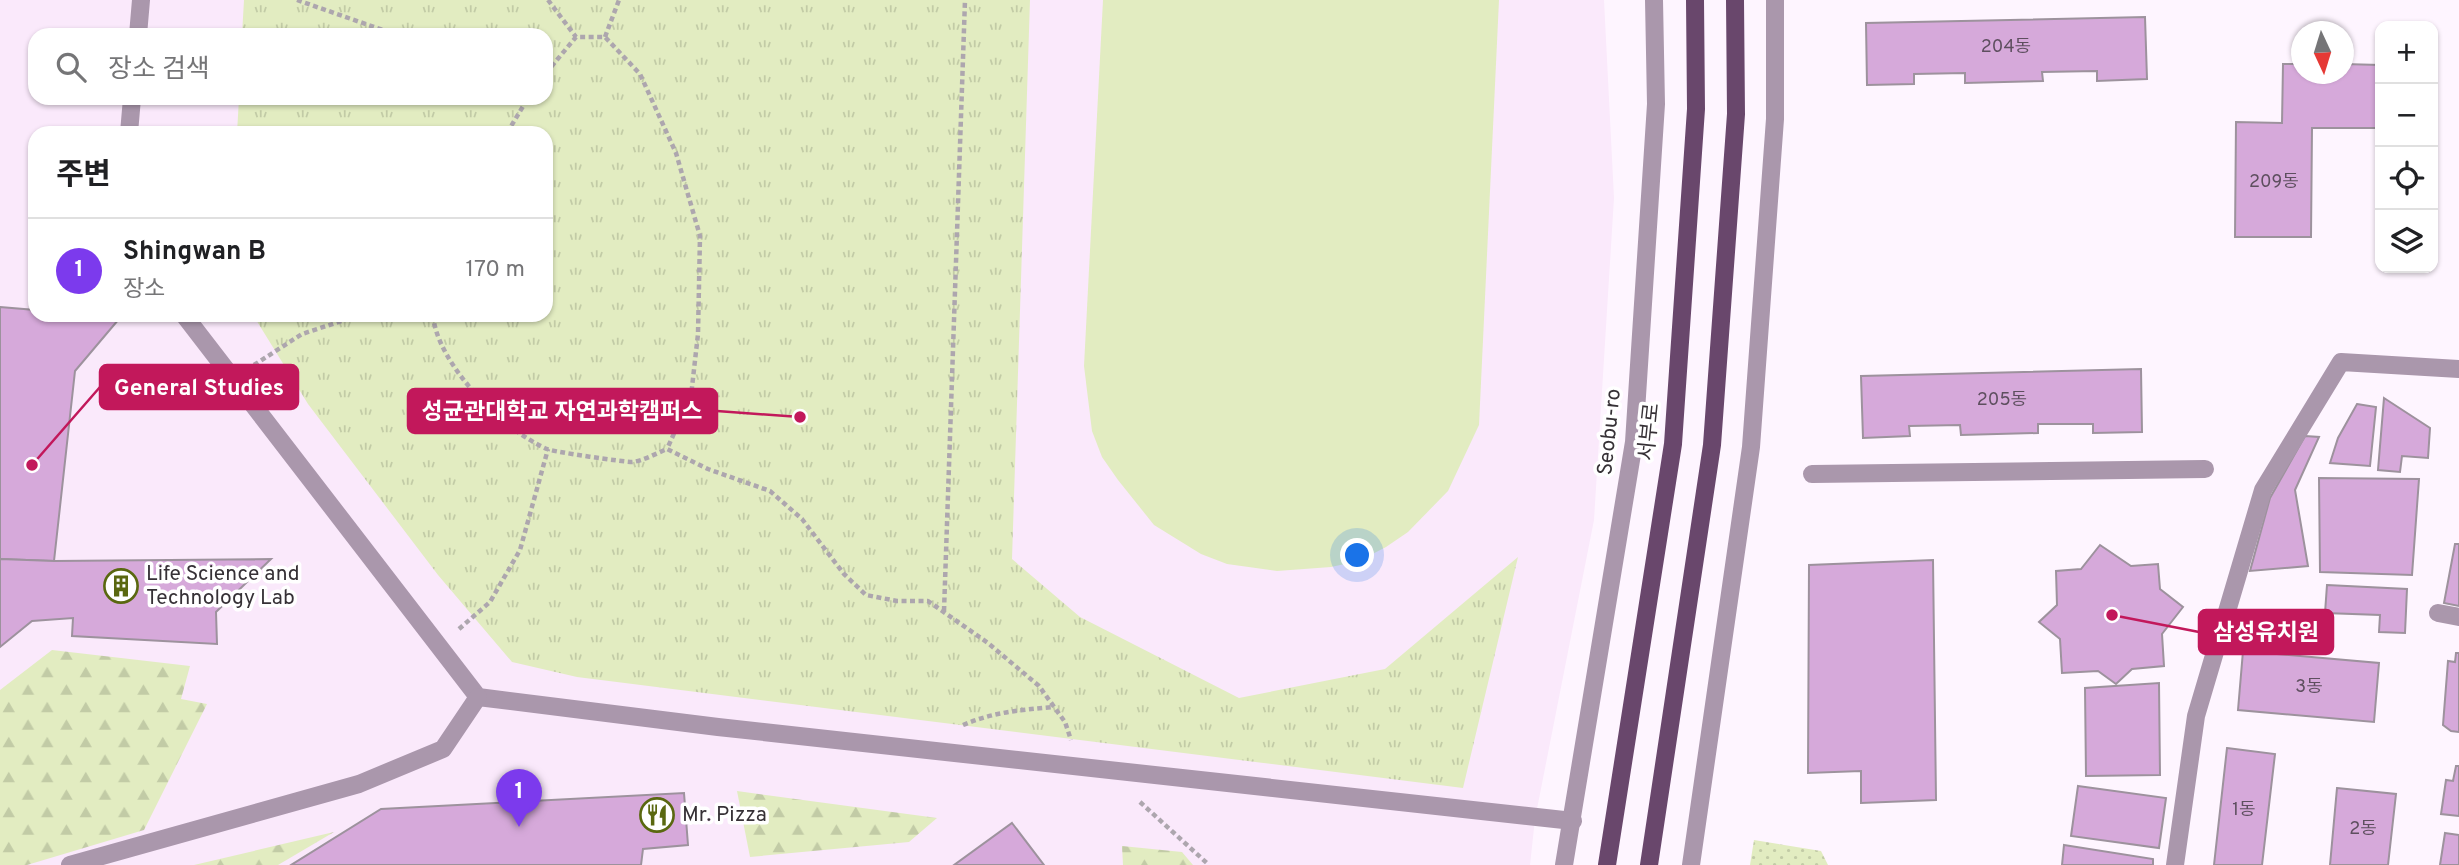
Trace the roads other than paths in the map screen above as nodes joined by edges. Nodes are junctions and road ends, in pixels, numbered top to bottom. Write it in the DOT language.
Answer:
graph roads {
  1 [pos="141,0"];
  2 [pos="1654,0"];
  3 [pos="1695,0"];
  4 [pos="1735,0"];
  5 [pos="1775,0"];
  6 [pos="139,28"];
  7 [pos="131,105"];
  8 [pos="130,126"];
  9 [pos="189,322"];
  10 [pos="2459,369"];
  11 [pos="2206,469"];
  12 [pos="1812,474"];
  13 [pos="2438,613"];
  14 [pos="2459,617"];
  15 [pos="478,697"];
  16 [pos="1573,821"];
  17 [pos="70,865"];
  18 [pos="1564,865"];
  19 [pos="1606,865"];
  20 [pos="1649,865"];
  21 [pos="1691,865"];
  22 [pos="2175,865"];
  1 -- 6 [label="street"];
  2 -- 16 [label="street, Seobu-ro"];
  3 -- 19 [label="main road, 서부로"];
  4 -- 20 [label="main road"];
  5 -- 21 [label="street"];
  7 -- 8 [label="street"];
  9 -- 15 [label="street"];
  10 -- 22 [label="street"];
  11 -- 12 [label="street"];
  13 -- 14 [label="street"];
  15 -- 16 [label="street"];
  15 -- 17 [label="street"];
  16 -- 18 [label="street, Seobu-ro"];
}
